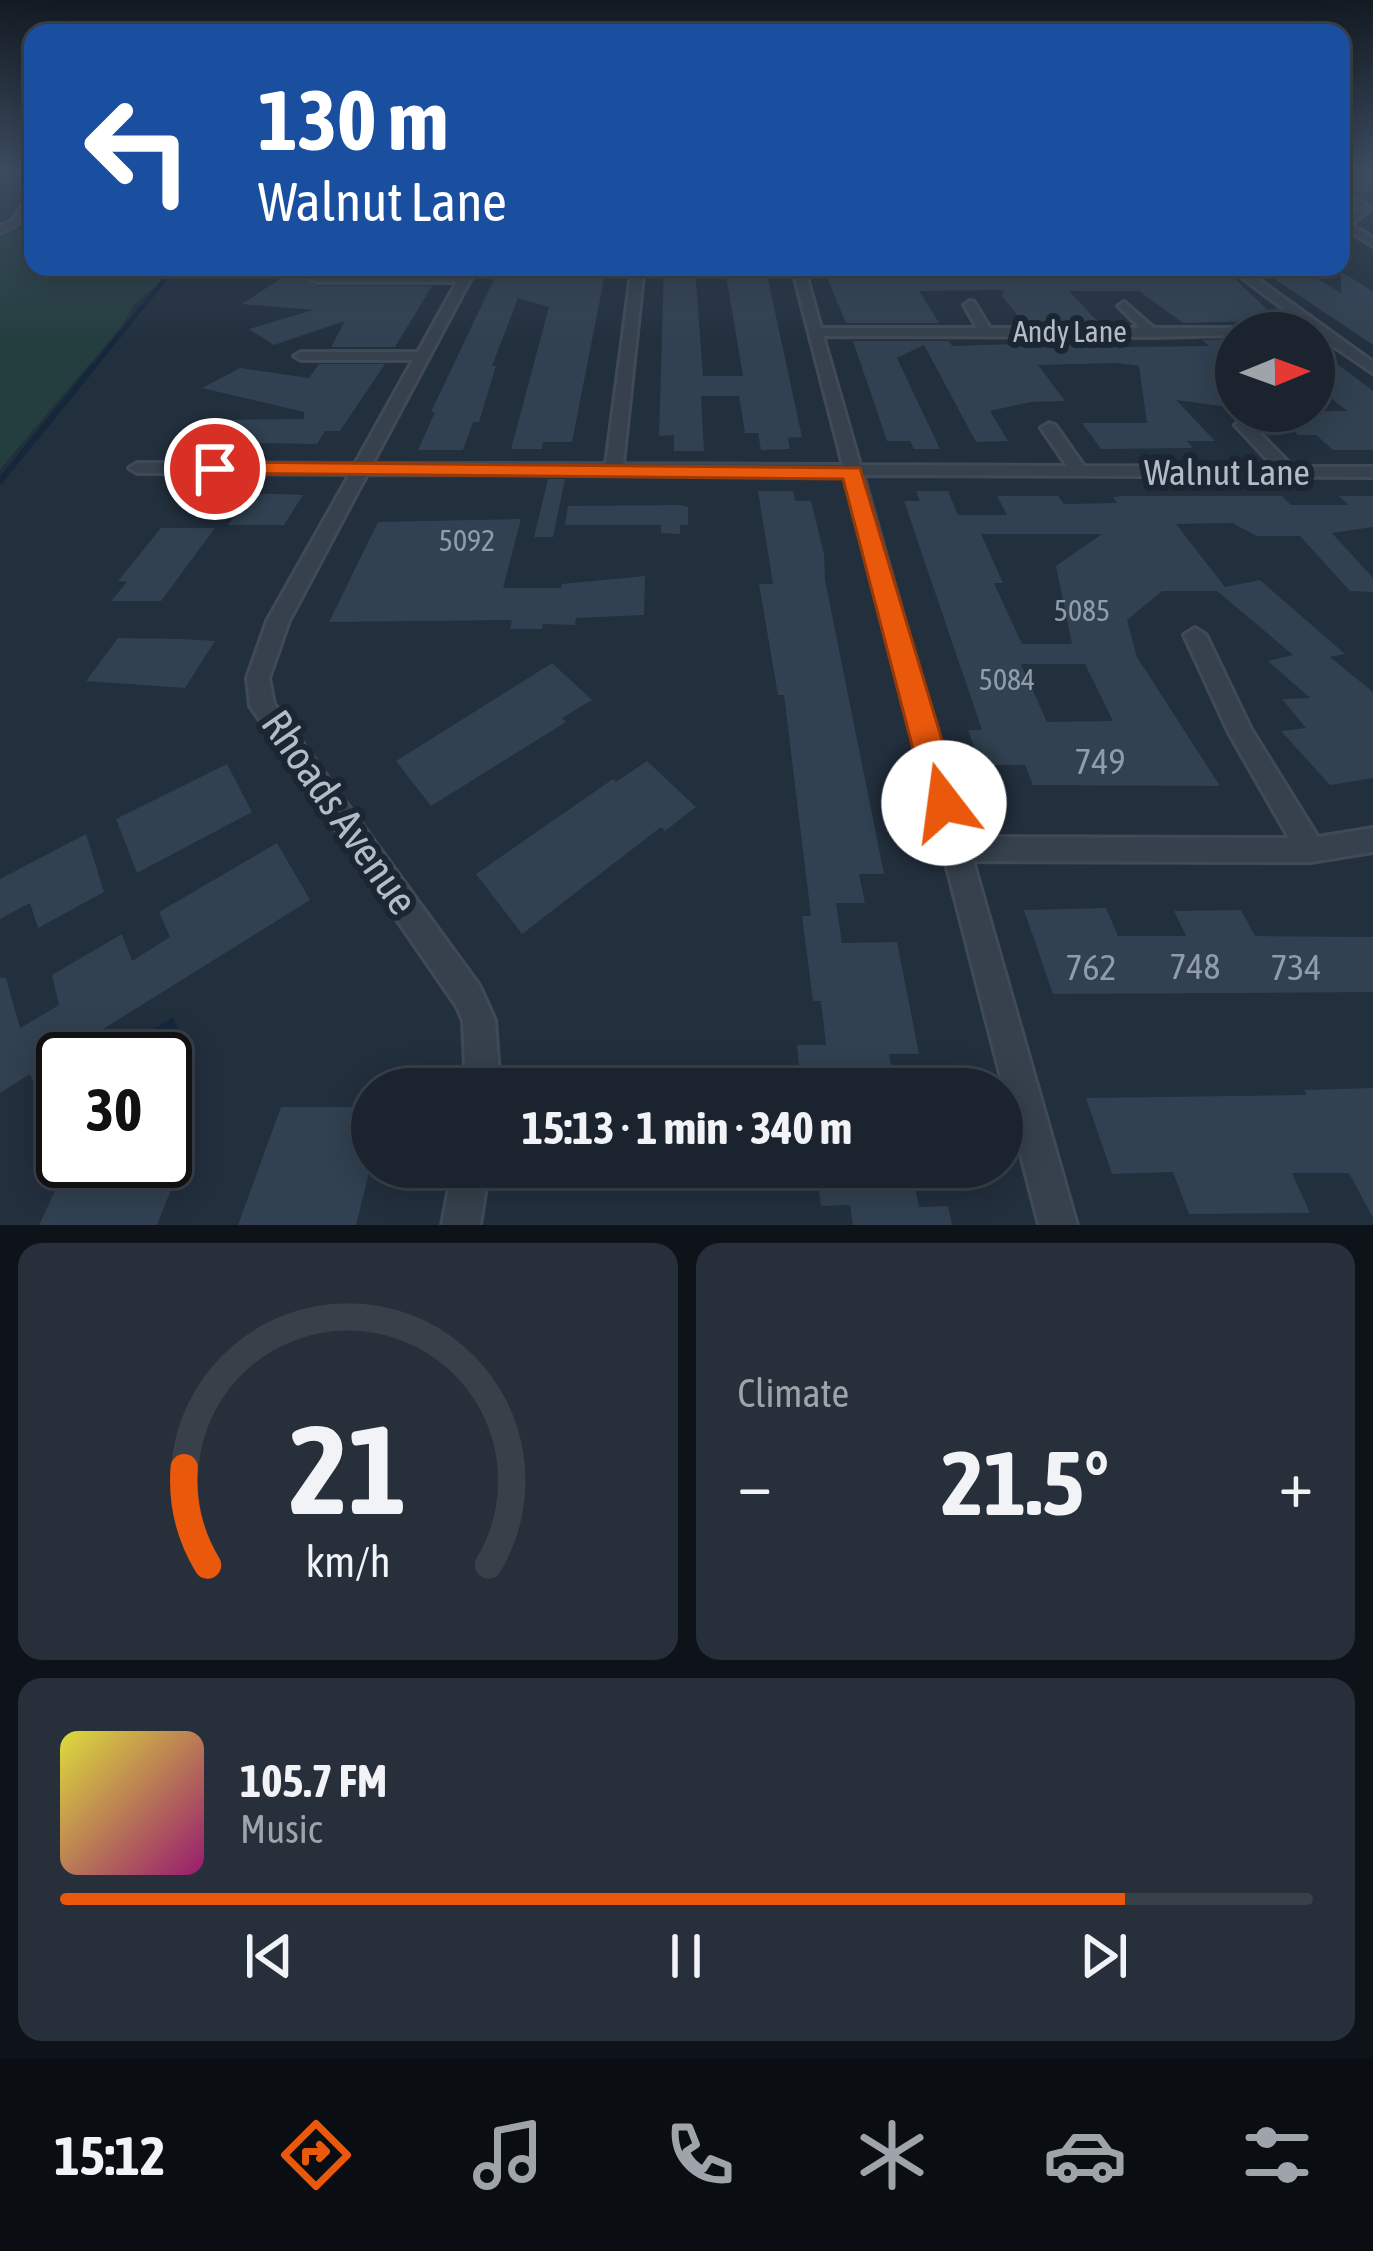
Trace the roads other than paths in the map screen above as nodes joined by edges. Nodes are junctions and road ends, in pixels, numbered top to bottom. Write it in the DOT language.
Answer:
graph roads {
  1 [pos="403,276"];
  2 [pos="465,276"];
  3 [pos="637,276"];
  4 [pos="800,276"];
  5 [pos="1246,276"];
  6 [pos="318,280"];
  7 [pos="970,305"];
  8 [pos="1124,306"];
  9 [pos="1296,312"];
  10 [pos="816,332"];
  11 [pos="986,332"];
  12 [pos="1152,333"];
  13 [pos="1215,333"];
  14 [pos="1335,340"];
  15 [pos="301,356"];
  16 [pos="423,356"];
  17 [pos="1373,369"];
  18 [pos="1049,428"];
  19 [pos="1250,432"];
  20 [pos="137,468"];
  21 [pos="361,469"];
  22 [pos="614,472"];
  23 [pos="852,472"];
  24 [pos="1080,472"];
  25 [pos="1289,472"];
  26 [pos="1373,472"];
  27 [pos="1196,634"];
  28 [pos="1373,840"];
  29 [pos="956,849"];
  30 [pos="1311,850"];
  31 [pos="482,1068"];
  32 [pos="467,1188"];
  33 [pos="461,1225"];
  34 [pos="1058,1225"];
  1 -- 6 [label="street"];
  2 -- 16 [label="street, Rhoads Avenue"];
  3 -- 22 [label="street"];
  4 -- 10 [label="street"];
  5 -- 9 [label="street"];
  7 -- 11 [label="street"];
  8 -- 12 [label="street"];
  10 -- 11 [label="street, Andy Lane"];
  10 -- 23 [label="street"];
  11 -- 12 [label="street, Andy Lane"];
  12 -- 13 [label="street, Andy Lane"];
  14 -- 17 [label="street"];
  15 -- 16 [label="street"];
  16 -- 21 [label="street, Rhoads Avenue"];
  18 -- 24 [label="street"];
  19 -- 25 [label="street"];
  20 -- 21 [label="street, Walnut Lane"];
  21 -- 22 [label="street, Walnut Lane"];
  21 -- 31 [label="street, Rhoads Avenue"];
  22 -- 23 [label="street, Walnut Lane"];
  23 -- 24 [label="street, Walnut Lane"];
  23 -- 29 [label="street"];
  24 -- 25 [label="street, Walnut Lane"];
  25 -- 26 [label="street, Walnut Lane"];
  27 -- 30 [label="street"];
  28 -- 30 [label="street"];
  29 -- 30 [label="street"];
  29 -- 34 [label="street"];
  32 -- 33 [label="street"];
}
